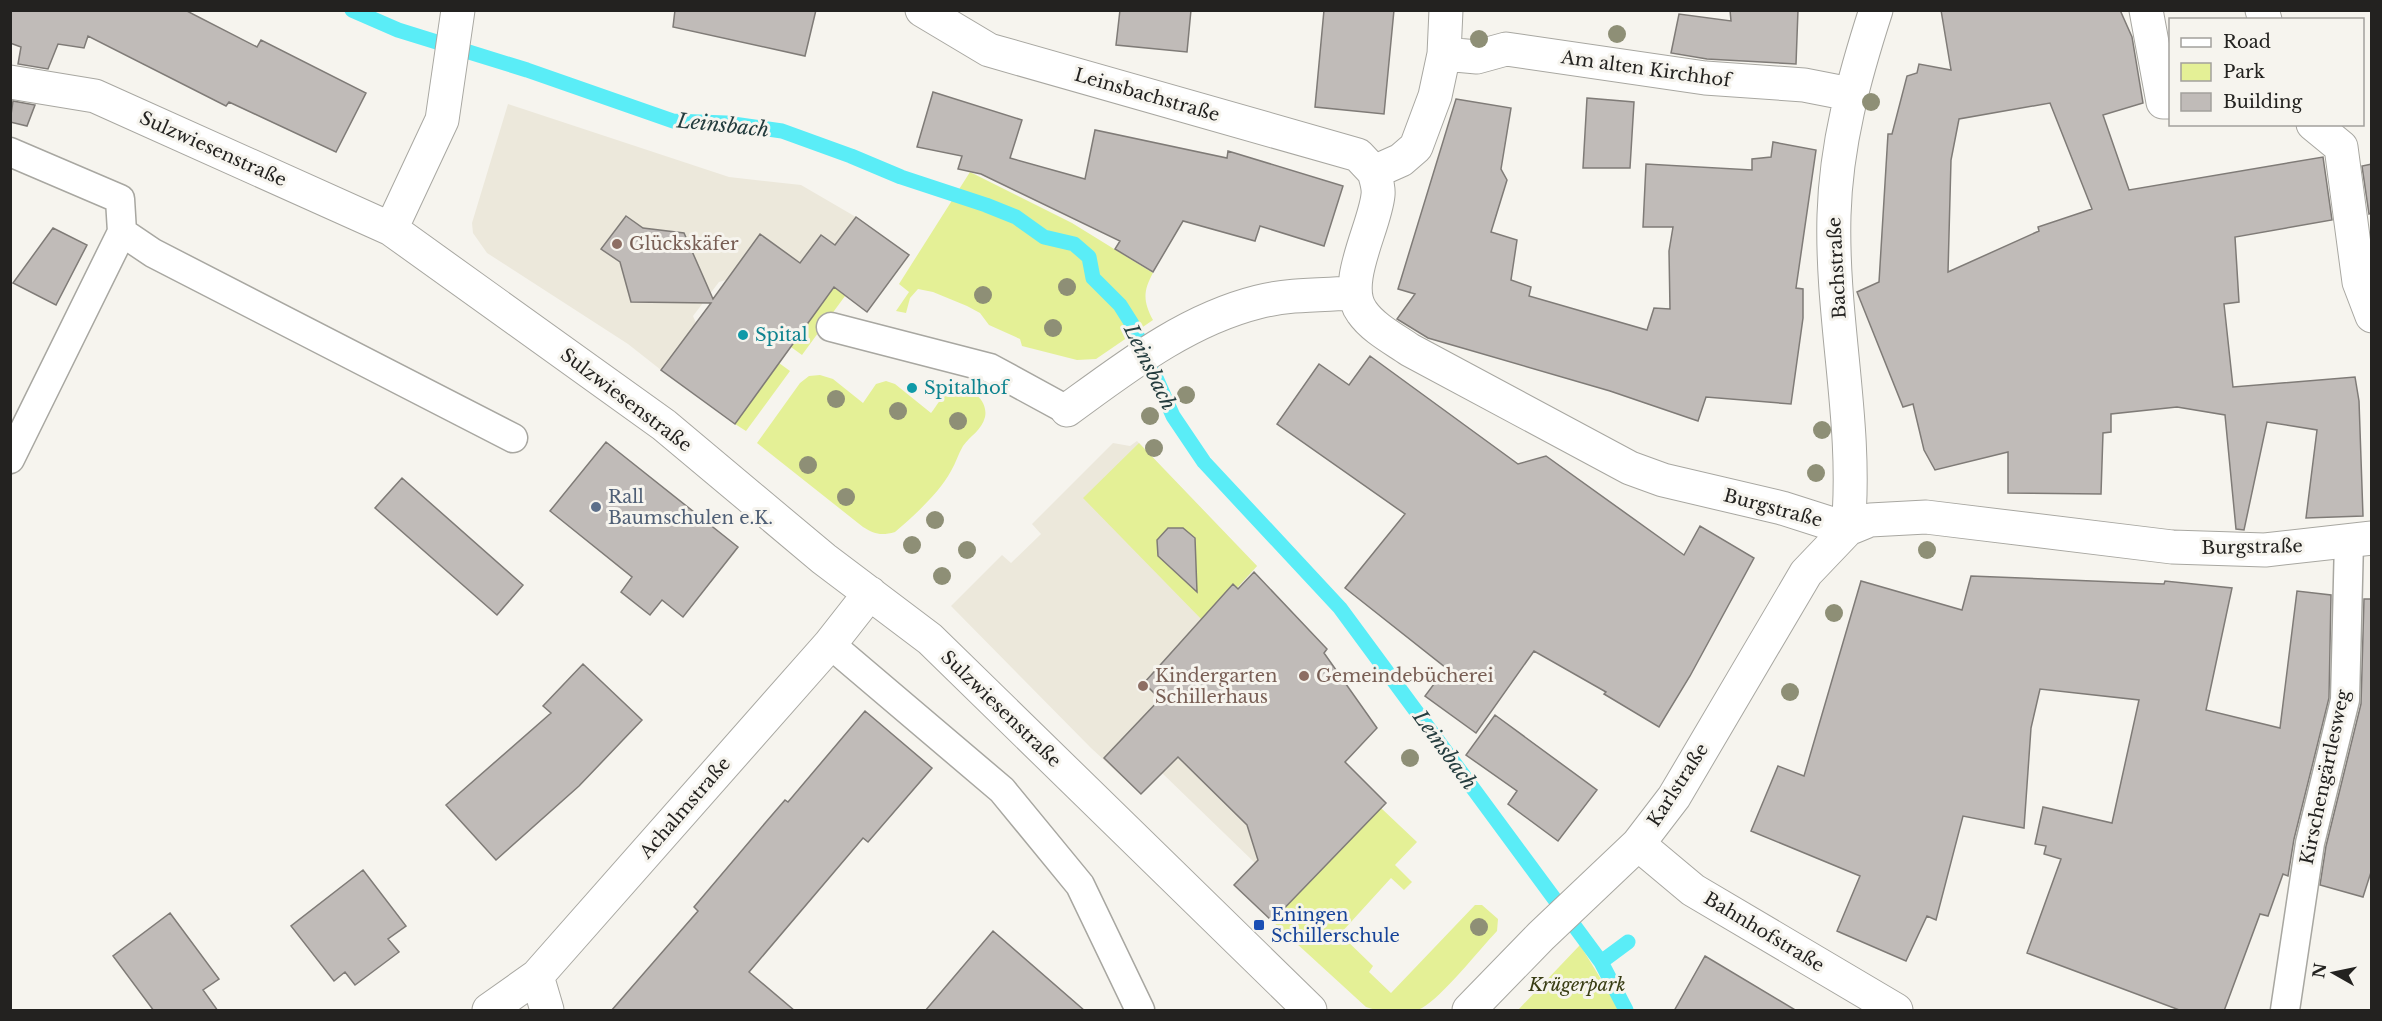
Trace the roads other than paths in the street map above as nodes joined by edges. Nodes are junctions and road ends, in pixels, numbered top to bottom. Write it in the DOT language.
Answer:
graph roads {
  1 [pos="458,10"];
  2 [pos="922,10"];
  3 [pos="1446,10"];
  4 [pos="1876,10"];
  5 [pos="2146,10"];
  6 [pos="1444,54"];
  7 [pos="10,82"];
  8 [pos="1850,94"];
  9 [pos="2169,102"];
  10 [pos="2315,126"];
  11 [pos="10,152"];
  12 [pos="1374,172"];
  13 [pos="391,229"];
  14 [pos="122,232"];
  15 [pos="1354,293"];
  16 [pos="2372,316"];
  17 [pos="831,327"];
  18 [pos="1066,410"];
  19 [pos="513,438"];
  20 [pos="10,459"];
  21 [pos="1848,529"];
  22 [pos="2360,540"];
  23 [pos="870,593"];
  24 [pos="830,644"];
  25 [pos="1638,844"];
  26 [pos="537,976"];
  27 [pos="489,1011"];
  28 [pos="547,1011"];
  29 [pos="1140,1011"];
  30 [pos="1310,1011"];
  31 [pos="1469,1011"];
  32 [pos="1896,1011"];
  33 [pos="2285,1011"];
  1 -- 13 [label="street"];
  2 -- 12 [label="street, Leinsbachstraße"];
  3 -- 6 [label="street"];
  4 -- 8 [label="street, Bachstraße"];
  5 -- 9 [label="street"];
  6 -- 8 [label="street, Am alten Kirchhof"];
  6 -- 12 [label="street"];
  7 -- 13 [label="street, Sulzwiesenstraße"];
  8 -- 21 [label="street, Bachstraße"];
  10 -- 16 [label="street"];
  11 -- 14 [label="lane"];
  12 -- 15 [label="street"];
  13 -- 23 [label="street, Sulzwiesenstraße"];
  14 -- 19 [label="lane"];
  14 -- 20 [label="lane"];
  15 -- 18 [label="street"];
  15 -- 21 [label="street, Burgstraße"];
  17 -- 18 [label="lane"];
  21 -- 22 [label="street, Burgstraße"];
  21 -- 25 [label="street, Karlstraße"];
  22 -- 33 [label="lane, Kirschengärtlesweg"];
  23 -- 24 [label="street, Achalmstraße"];
  23 -- 30 [label="street, Sulzwiesenstraße"];
  24 -- 26 [label="street, Achalmstraße"];
  24 -- 29 [label="lane"];
  25 -- 31 [label="street, Karlstraße"];
  25 -- 32 [label="street, Bahnhofstraße"];
  26 -- 27 [label="street, Achalmstraße"];
  26 -- 28 [label="street"];
}
